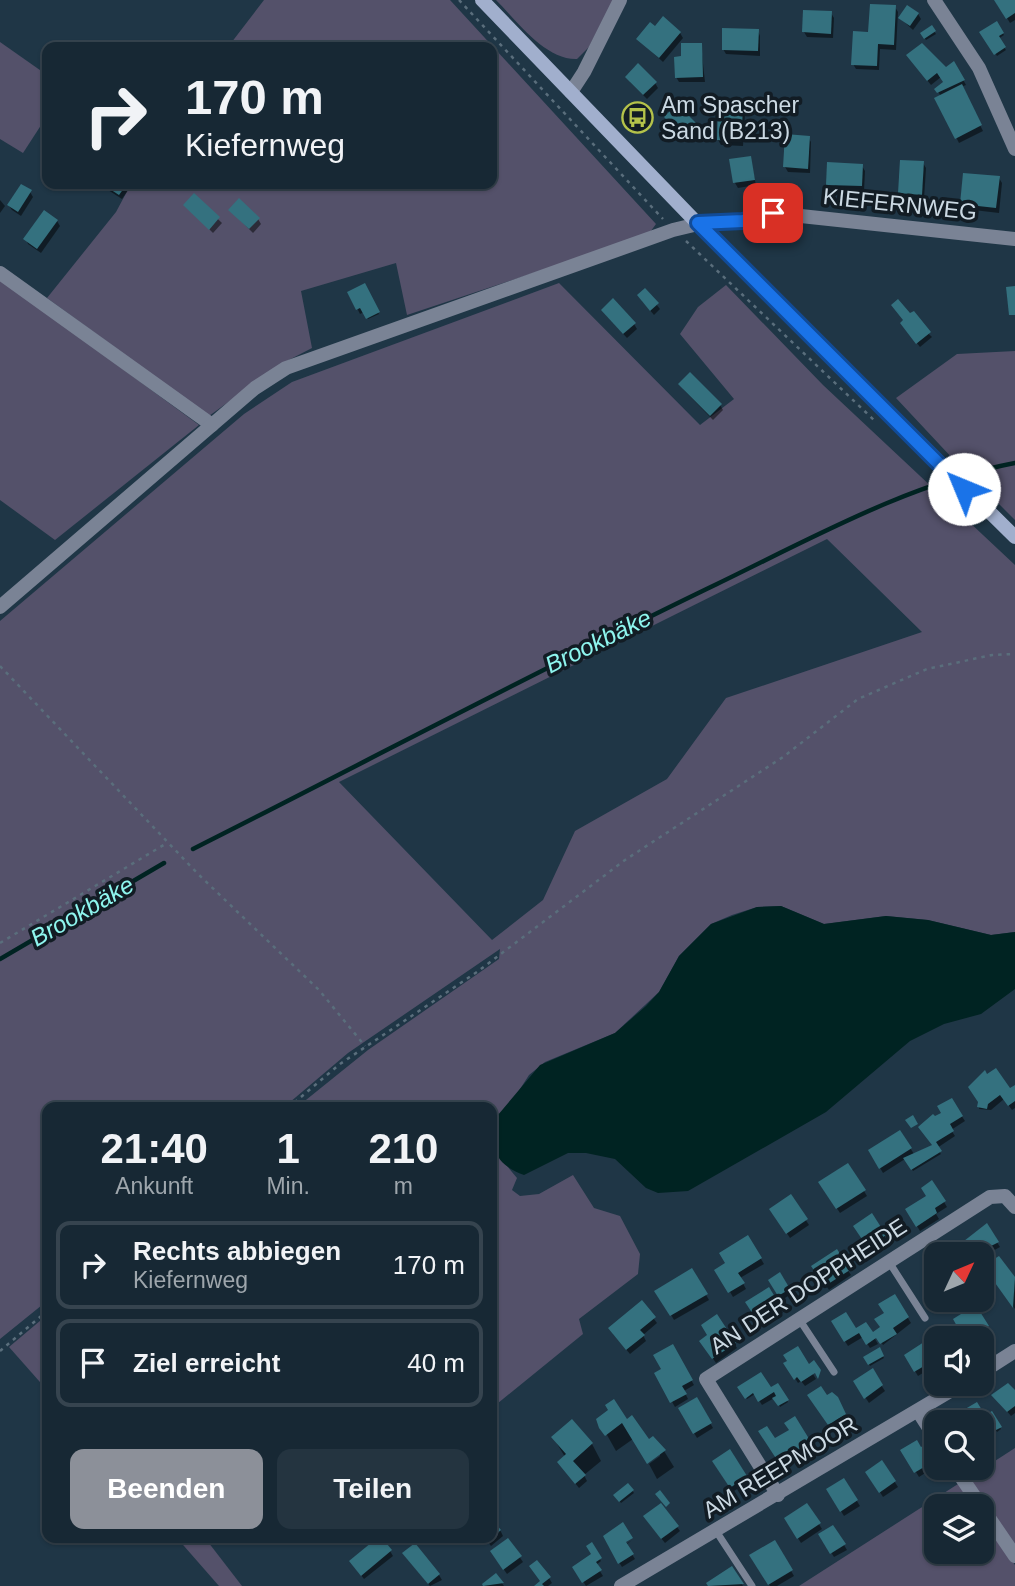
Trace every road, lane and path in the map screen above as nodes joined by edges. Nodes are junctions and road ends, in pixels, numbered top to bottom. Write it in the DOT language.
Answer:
graph roads {
  1 [pos="459,0"];
  2 [pos="482,0"];
  3 [pos="620,0"];
  4 [pos="934,0"];
  5 [pos="571,92"];
  6 [pos="1015,149"];
  7 [pos="698,223"];
  8 [pos="673,230"];
  9 [pos="1015,239"];
  10 [pos="0,273"];
  11 [pos="877,423"];
  12 [pos="212,425"];
  13 [pos="1015,537"];
  14 [pos="0,607"];
  15 [pos="1015,653"];
  16 [pos="0,666"];
  17 [pos="167,843"];
  18 [pos="0,943"];
  19 [pos="365,1046"];
  20 [pos="295,1102"];
  21 [pos="1015,1208"];
  22 [pos="889,1262"];
  23 [pos="42,1315"];
  24 [pos="925,1318"];
  25 [pos="799,1319"];
  26 [pos="0,1351"];
  27 [pos="1015,1352"];
  28 [pos="994,1365"];
  29 [pos="834,1372"];
  30 [pos="942,1396"];
  31 [pos="918,1411"];
  32 [pos="924,1420"];
  33 [pos="963,1480"];
  34 [pos="778,1495"];
  35 [pos="716,1531"];
  36 [pos="1015,1556"];
  37 [pos="621,1586"];
  38 [pos="752,1586"];
  1 -- 8 [label="path"];
  2 -- 5 [label="street"];
  3 -- 5 [label="street"];
  4 -- 6 [label="street"];
  5 -- 7 [label="street"];
  7 -- 8 [label="street, KIEFERNWEG"];
  7 -- 9 [label="street, KIEFERNWEG"];
  7 -- 13 [label="street"];
  8 -- 11 [label="path"];
  8 -- 12 [label="street, KIEFERNWEG"];
  10 -- 12 [label="street"];
  12 -- 14 [label="street, KIEFERNWEG"];
  15 -- 19 [label="path"];
  16 -- 17 [label="path"];
  17 -- 18 [label="path"];
  17 -- 19 [label="path"];
  19 -- 20 [label="path"];
  21 -- 22 [label="street, AN DER DOPPHEIDE"];
  22 -- 24 [label="lane"];
  22 -- 25 [label="street, AN DER DOPPHEIDE"];
  23 -- 26 [label="path"];
  25 -- 29 [label="lane"];
  25 -- 34 [label="street, AN DER DOPPHEIDE"];
  27 -- 28 [label="street"];
  30 -- 31 [label="street, AM REEPMOOR"];
  31 -- 32 [label="street"];
  31 -- 34 [label="street, AM REEPMOOR"];
  33 -- 36 [label="street"];
  34 -- 35 [label="street, AM REEPMOOR"];
  35 -- 37 [label="street, AM REEPMOOR"];
  35 -- 38 [label="lane"];
}
